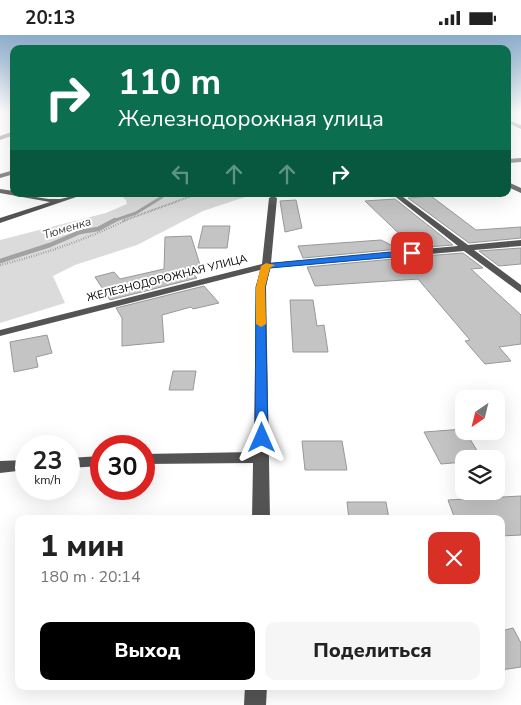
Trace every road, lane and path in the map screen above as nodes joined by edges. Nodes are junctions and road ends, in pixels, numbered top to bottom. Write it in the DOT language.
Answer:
graph roads {
  1 [pos="28,197"];
  2 [pos="72,197"];
  3 [pos="188,197"];
  4 [pos="399,197"];
  5 [pos="273,198"];
  6 [pos="61,201"];
  7 [pos="0,221"];
  8 [pos="521,243"];
  9 [pos="467,248"];
  10 [pos="0,265"];
  11 [pos="266,266"];
  12 [pos="521,290"];
  13 [pos="0,333"];
  14 [pos="262,457"];
  15 [pos="155,459"];
  16 [pos="15,466"];
  17 [pos="0,467"];
  18 [pos="261,515"];
  19 [pos="256,690"];
  20 [pos="255,705"];
  1 -- 6 [label="street"];
  2 -- 6 [label="street"];
  3 -- 10 [label="path"];
  4 -- 9 [label="street"];
  5 -- 11 [label="street"];
  6 -- 7 [label="street"];
  8 -- 9 [label="street, ЖЕЛЕЗНОДОРОЖНАЯ УЛИЦА"];
  9 -- 11 [label="street, ЖЕЛЕЗНОДОРОЖНАЯ УЛИЦА"];
  9 -- 12 [label="street"];
  11 -- 13 [label="street, ЖЕЛЕЗНОДОРОЖНАЯ УЛИЦА"];
  11 -- 14 [label="street"];
  14 -- 15 [label="street"];
  14 -- 18 [label="street"];
  16 -- 17 [label="street"];
  19 -- 20 [label="street"];
}
